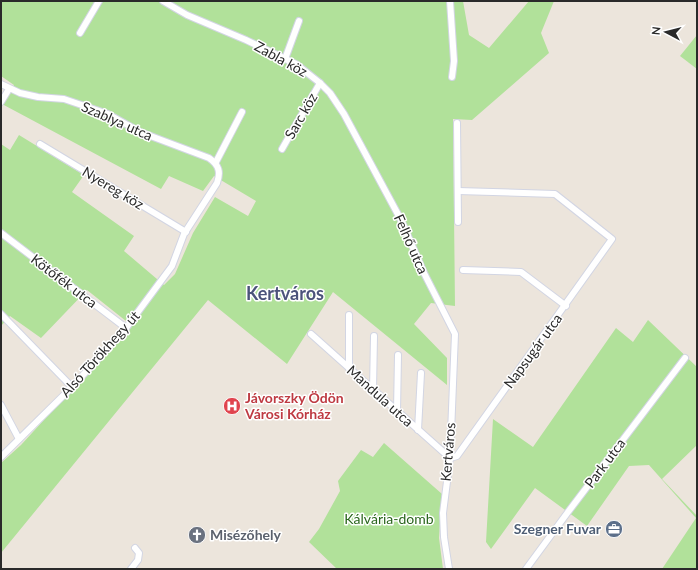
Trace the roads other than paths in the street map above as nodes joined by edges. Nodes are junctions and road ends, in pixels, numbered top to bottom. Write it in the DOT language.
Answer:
graph roads {
  1 [pos="100,1"];
  2 [pos="163,1"];
  3 [pos="450,1"];
  4 [pos="299,21"];
  5 [pos="80,34"];
  6 [pos="285,59"];
  7 [pos="452,77"];
  8 [pos="1,84"];
  9 [pos="320,84"];
  10 [pos="9,89"];
  11 [pos="1,102"];
  12 [pos="242,112"];
  13 [pos="457,123"];
  14 [pos="40,144"];
  15 [pos="282,149"];
  16 [pos="366,154"];
  17 [pos="216,162"];
  18 [pos="458,191"];
  19 [pos="458,222"];
  20 [pos="186,232"];
  21 [pos="1,233"];
  22 [pos="463,270"];
  23 [pos="566,306"];
  24 [pos="1,314"];
  25 [pos="349,315"];
  26 [pos="126,328"];
  27 [pos="311,334"];
  28 [pos="455,334"];
  29 [pos="374,336"];
  30 [pos="398,355"];
  31 [pos="685,358"];
  32 [pos="349,368"];
  33 [pos="421,373"];
  34 [pos="72,387"];
  35 [pos="373,390"];
  36 [pos="1,405"];
  37 [pos="397,411"];
  38 [pos="418,430"];
  39 [pos="19,440"];
  40 [pos="1,457"];
  41 [pos="450,458"];
  42 [pos="135,548"];
  43 [pos="131,569"];
  44 [pos="449,569"];
  45 [pos="526,569"];
  1 -- 5 [label="street"];
  2 -- 6 [label="street, Zabla köz"];
  3 -- 7 [label="street"];
  4 -- 6 [label="street"];
  6 -- 9 [label="street, Zabla köz"];
  8 -- 10 [label="street, Szablya utca"];
  9 -- 15 [label="street, Sarc köz"];
  9 -- 16 [label="street, Zabla köz"];
  10 -- 11 [label="street"];
  10 -- 17 [label="street, Szablya utca"];
  12 -- 17 [label="street"];
  13 -- 18 [label="street"];
  14 -- 20 [label="street, Nyereg köz"];
  16 -- 28 [label="street, Felhő utca"];
  17 -- 20 [label="street, Alsó Törökhegy út"];
  18 -- 19 [label="street"];
  18 -- 23 [label="street, Napsugár utca"];
  20 -- 26 [label="street, Alsó Törökhegy út"];
  21 -- 26 [label="street, Kötőfék utca"];
  22 -- 23 [label="street"];
  23 -- 41 [label="street, Napsugár utca"];
  24 -- 34 [label="street"];
  25 -- 32 [label="street"];
  26 -- 34 [label="street, Alsó Törökhegy út"];
  27 -- 32 [label="street, Mandula utca"];
  28 -- 41 [label="street, Kertváros"];
  29 -- 35 [label="street"];
  30 -- 37 [label="street"];
  31 -- 45 [label="street, Park utca"];
  32 -- 35 [label="street, Mandula utca"];
  33 -- 38 [label="street"];
  34 -- 39 [label="street, Alsó Törökhegy út"];
  35 -- 37 [label="street, Mandula utca"];
  36 -- 39 [label="street"];
  37 -- 38 [label="street, Mandula utca"];
  38 -- 41 [label="street, Mandula utca"];
  39 -- 40 [label="street, Alsó Törökhegy út"];
  41 -- 44 [label="street, Kertváros"];
  42 -- 43 [label="street"];
}
